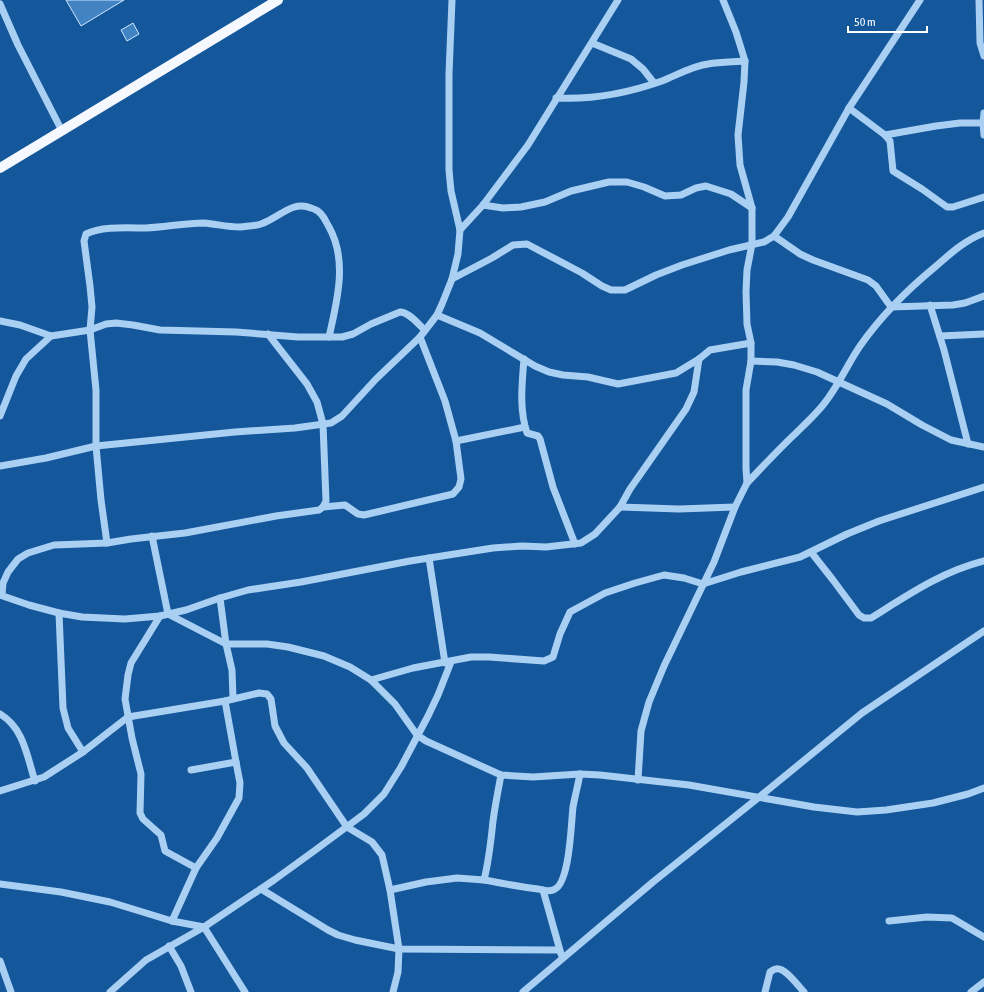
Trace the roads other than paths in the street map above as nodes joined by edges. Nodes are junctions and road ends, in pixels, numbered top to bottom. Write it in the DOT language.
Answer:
graph roads {
  1 [pos="278,0"];
  2 [pos="452,0"];
  3 [pos="618,0"];
  4 [pos="723,0"];
  5 [pos="920,0"];
  6 [pos="979,0"];
  7 [pos="0,4"];
  8 [pos="592,43"];
  9 [pos="984,56"];
  10 [pos="745,61"];
  11 [pos="654,84"];
  12 [pos="556,98"];
  13 [pos="849,108"];
  14 [pos="984,113"];
  15 [pos="983,123"];
  16 [pos="62,131"];
  17 [pos="885,135"];
  18 [pos="984,135"];
  19 [pos="0,168"];
  20 [pos="984,197"];
  21 [pos="483,205"];
  22 [pos="752,208"];
  23 [pos="460,230"];
  24 [pos="984,233"];
  25 [pos="774,236"];
  26 [pos="752,244"];
  27 [pos="452,279"];
  28 [pos="984,296"];
  29 [pos="930,305"];
  30 [pos="891,307"];
  31 [pos="437,315"];
  32 [pos="0,321"];
  33 [pos="90,330"];
  34 [pos="425,330"];
  35 [pos="268,334"];
  36 [pos="984,334"];
  37 [pos="51,336"];
  38 [pos="940,336"];
  39 [pos="329,337"];
  40 [pos="420,337"];
  41 [pos="751,343"];
  42 [pos="524,359"];
  43 [pos="699,359"];
  44 [pos="751,361"];
  45 [pos="840,382"];
  46 [pos="0,416"];
  47 [pos="323,424"];
  48 [pos="525,427"];
  49 [pos="456,441"];
  50 [pos="968,444"];
  51 [pos="96,446"];
  52 [pos="984,447"];
  53 [pos="0,466"];
  54 [pos="748,483"];
  55 [pos="984,487"];
  56 [pos="323,507"];
  57 [pos="620,507"];
  58 [pos="736,507"];
  59 [pos="152,536"];
  60 [pos="107,543"];
  61 [pos="575,544"];
  62 [pos="810,552"];
  63 [pos="429,558"];
  64 [pos="984,560"];
  65 [pos="703,584"];
  66 [pos="1,595"];
  67 [pos="220,598"];
  68 [pos="59,613"];
  69 [pos="168,614"];
  70 [pos="160,616"];
  71 [pos="984,631"];
  72 [pos="226,644"];
  73 [pos="448,662"];
  74 [pos="371,680"];
  75 [pos="229,700"];
  76 [pos="0,714"];
  77 [pos="128,717"];
  78 [pos="417,735"];
  79 [pos="83,752"];
  80 [pos="236,762"];
  81 [pos="192,770"];
  82 [pos="580,774"];
  83 [pos="501,775"];
  84 [pos="638,780"];
  85 [pos="35,781"];
  86 [pos="984,788"];
  87 [pos="0,791"];
  88 [pos="758,798"];
  89 [pos="347,827"];
  90 [pos="196,868"];
  91 [pos="484,880"];
  92 [pos="0,884"];
  93 [pos="261,889"];
  94 [pos="390,890"];
  95 [pos="543,890"];
  96 [pos="172,920"];
  97 [pos="888,921"];
  98 [pos="204,926"];
  99 [pos="984,937"];
  100 [pos="169,946"];
  101 [pos="399,949"];
  102 [pos="559,950"];
  103 [pos="563,958"];
  104 [pos="0,961"];
  105 [pos="984,982"];
  106 [pos="11,992"];
  107 [pos="110,992"];
  108 [pos="191,992"];
  109 [pos="245,992"];
  110 [pos="393,992"];
  111 [pos="523,992"];
  112 [pos="765,992"];
  113 [pos="804,992"];
  114 [pos="971,992"];
  1 -- 16 [label="main road"];
  2 -- 23 [label="street"];
  3 -- 8 [label="street"];
  4 -- 10 [label="street"];
  5 -- 13 [label="street"];
  6 -- 9 [label="street"];
  7 -- 16 [label="street"];
  8 -- 11 [label="street"];
  8 -- 12 [label="street"];
  10 -- 11 [label="street"];
  10 -- 22 [label="street"];
  11 -- 12 [label="street"];
  12 -- 21 [label="street"];
  13 -- 17 [label="street"];
  13 -- 25 [label="street"];
  14 -- 15 [label="street"];
  15 -- 17 [label="street"];
  15 -- 18 [label="street"];
  16 -- 19 [label="main road"];
  17 -- 20 [label="street"];
  21 -- 22 [label="street"];
  21 -- 23 [label="street"];
  22 -- 26 [label="street"];
  23 -- 27 [label="street"];
  24 -- 30 [label="street"];
  25 -- 26 [label="street"];
  25 -- 30 [label="street"];
  26 -- 27 [label="street"];
  26 -- 41 [label="street"];
  27 -- 31 [label="street"];
  28 -- 29 [label="street"];
  29 -- 30 [label="street"];
  29 -- 38 [label="street"];
  30 -- 45 [label="street"];
  31 -- 34 [label="street"];
  31 -- 42 [label="street"];
  32 -- 37 [label="street"];
  33 -- 35 [label="street"];
  33 -- 37 [label="street"];
  33 -- 39 [label="street"];
  33 -- 51 [label="street"];
  34 -- 39 [label="street"];
  34 -- 40 [label="street"];
  35 -- 39 [label="street"];
  35 -- 47 [label="street"];
  36 -- 38 [label="street"];
  37 -- 46 [label="street"];
  38 -- 50 [label="street"];
  40 -- 47 [label="street"];
  40 -- 49 [label="street"];
  41 -- 43 [label="street"];
  41 -- 44 [label="street"];
  42 -- 43 [label="street"];
  42 -- 48 [label="street"];
  43 -- 57 [label="street"];
  44 -- 45 [label="street"];
  44 -- 54 [label="street"];
  45 -- 50 [label="street"];
  45 -- 54 [label="street"];
  47 -- 51 [label="street"];
  47 -- 56 [label="street"];
  48 -- 49 [label="street"];
  48 -- 61 [label="street"];
  49 -- 56 [label="street"];
  50 -- 52 [label="street"];
  51 -- 53 [label="street"];
  51 -- 60 [label="street"];
  54 -- 58 [label="street"];
  55 -- 62 [label="street"];
  56 -- 59 [label="street"];
  57 -- 58 [label="street"];
  57 -- 61 [label="street"];
  58 -- 65 [label="street"];
  59 -- 60 [label="street"];
  59 -- 69 [label="street"];
  60 -- 66 [label="street"];
  61 -- 63 [label="street"];
  62 -- 64 [label="street"];
  62 -- 65 [label="street"];
  63 -- 67 [label="street"];
  63 -- 73 [label="street"];
  65 -- 73 [label="street"];
  65 -- 84 [label="street"];
  66 -- 68 [label="street"];
  67 -- 69 [label="street"];
  67 -- 72 [label="street"];
  68 -- 70 [label="street"];
  68 -- 79 [label="street"];
  69 -- 70 [label="street"];
  69 -- 72 [label="street"];
  70 -- 77 [label="street"];
  71 -- 88 [label="street"];
  72 -- 74 [label="street"];
  72 -- 75 [label="street"];
  73 -- 74 [label="street"];
  73 -- 78 [label="street"];
  74 -- 78 [label="street"];
  75 -- 77 [label="street"];
  75 -- 80 [label="street"];
  75 -- 89 [label="street"];
  76 -- 85 [label="street"];
  77 -- 79 [label="street"];
  77 -- 90 [label="street"];
  78 -- 83 [label="street"];
  78 -- 89 [label="street"];
  79 -- 85 [label="street"];
  80 -- 81 [label="street"];
  80 -- 90 [label="street"];
  82 -- 83 [label="street"];
  82 -- 84 [label="street"];
  82 -- 95 [label="street"];
  83 -- 91 [label="street"];
  84 -- 88 [label="street"];
  85 -- 87 [label="street"];
  86 -- 88 [label="street"];
  88 -- 103 [label="street"];
  89 -- 93 [label="street"];
  89 -- 94 [label="street"];
  90 -- 96 [label="street"];
  91 -- 94 [label="street"];
  91 -- 95 [label="street"];
  92 -- 96 [label="street"];
  93 -- 98 [label="street"];
  93 -- 101 [label="street"];
  94 -- 101 [label="street"];
  95 -- 102 [label="street"];
  96 -- 98 [label="street"];
  97 -- 99 [label="street"];
  98 -- 100 [label="street"];
  98 -- 109 [label="street"];
  100 -- 107 [label="street"];
  100 -- 108 [label="street"];
  101 -- 102 [label="street"];
  101 -- 110 [label="street"];
  102 -- 103 [label="street"];
  103 -- 111 [label="street"];
  104 -- 106 [label="street"];
  105 -- 114 [label="street"];
  112 -- 113 [label="street"];
}
